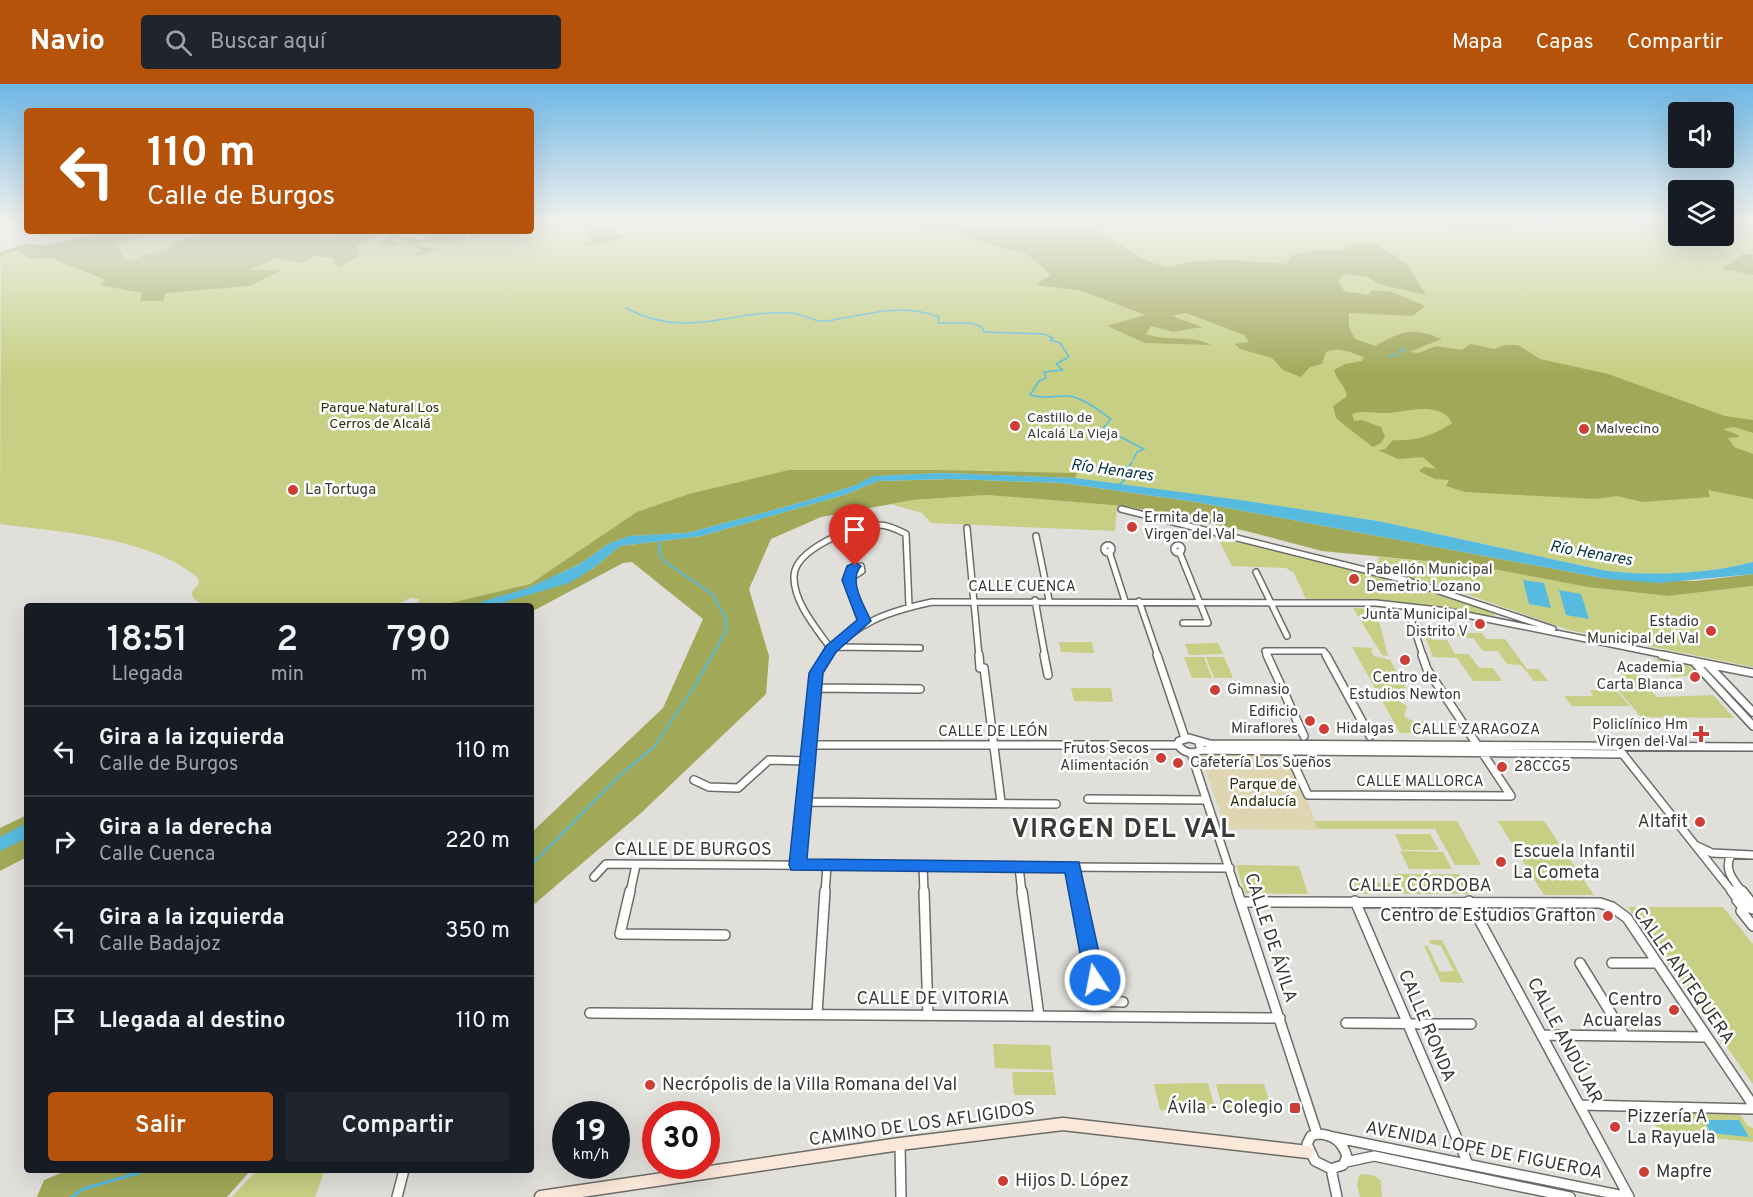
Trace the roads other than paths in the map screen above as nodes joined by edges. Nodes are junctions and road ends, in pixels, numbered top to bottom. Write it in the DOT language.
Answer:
graph roads {
  1 [pos="1120,509"];
  2 [pos="967,528"];
  3 [pos="1036,536"];
  4 [pos="1109,551"];
  5 [pos="1179,552"];
  6 [pos="1256,572"];
  7 [pos="848,580"];
  8 [pos="972,600"];
  9 [pos="1035,600"];
  10 [pos="1049,600"];
  11 [pos="1125,601"];
  12 [pos="1139,601"];
  13 [pos="1199,601"];
  14 [pos="1270,602"];
  15 [pos="909,606"];
  16 [pos="1407,607"];
  17 [pos="1504,613"];
  18 [pos="864,621"];
  19 [pos="1503,622"];
  20 [pos="1183,623"];
  21 [pos="1287,636"];
  22 [pos="1578,638"];
  23 [pos="832,648"];
  24 [pos="920,648"];
  25 [pos="1693,661"];
  26 [pos="1707,664"];
  27 [pos="1753,673"];
  28 [pos="1048,675"];
  29 [pos="813,688"];
  30 [pos="920,689"];
  31 [pos="1753,712"];
  32 [pos="1753,726"];
  33 [pos="1304,736"];
  34 [pos="1370,736"];
  35 [pos="1185,738"];
  36 [pos="1478,744"];
  37 [pos="808,745"];
  38 [pos="994,745"];
  39 [pos="1178,745"];
  40 [pos="1200,746"];
  41 [pos="1616,746"];
  42 [pos="1753,747"];
  43 [pos="1482,752"];
  44 [pos="1191,753"];
  45 [pos="1623,754"];
  46 [pos="1291,758"];
  47 [pos="807,761"];
  48 [pos="694,780"];
  49 [pos="1089,800"];
  50 [pos="1206,800"];
  51 [pos="804,802"];
  52 [pos="1001,802"];
  53 [pos="1056,804"];
  54 [pos="1694,844"];
  55 [pos="1731,855"];
  56 [pos="1753,855"];
  57 [pos="636,865"];
  58 [pos="798,865"];
  59 [pos="923,865"];
  60 [pos="826,866"];
  61 [pos="1019,867"];
  62 [pos="1072,867"];
  63 [pos="1230,868"];
  64 [pos="594,877"];
  65 [pos="1355,901"];
  66 [pos="1469,901"];
  67 [pos="1241,902"];
  68 [pos="1600,903"];
  69 [pos="1750,905"];
  70 [pos="1753,926"];
  71 [pos="725,935"];
  72 [pos="1580,963"];
  73 [pos="1612,963"];
  74 [pos="1657,963"];
  75 [pos="1123,1002"];
  76 [pos="591,1013"];
  77 [pos="817,1014"];
  78 [pos="928,1015"];
  79 [pos="1039,1016"];
  80 [pos="1278,1017"];
  81 [pos="1346,1023"];
  82 [pos="1406,1024"];
  83 [pos="1471,1024"];
  84 [pos="1542,1035"];
  85 [pos="1625,1036"];
  86 [pos="1705,1036"];
  87 [pos="1580,1105"];
  88 [pos="1753,1107"];
  89 [pos="1317,1134"];
  90 [pos="1333,1137"];
  91 [pos="900,1144"];
  92 [pos="1308,1152"];
  93 [pos="1346,1162"];
  94 [pos="1468,1164"];
  95 [pos="1331,1169"];
  96 [pos="403,1173"];
  97 [pos="397,1197"];
  98 [pos="541,1197"];
  99 [pos="901,1197"];
  100 [pos="1337,1197"];
  101 [pos="1570,1197"];
  102 [pos="1629,1197"];
  1 -- 17 [label="street"];
  2 -- 8 [label="street"];
  3 -- 10 [label="street"];
  4 -- 11 [label="street"];
  5 -- 13 [label="street"];
  6 -- 14 [label="street"];
  7 -- 18 [label="street"];
  8 -- 9 [label="street, CALLE CUENCA"];
  8 -- 15 [label="street, CALLE CUENCA"];
  8 -- 38 [label="street"];
  9 -- 10 [label="street, CALLE CUENCA"];
  9 -- 28 [label="street"];
  10 -- 11 [label="street, CALLE CUENCA"];
  11 -- 12 [label="street, CALLE CUENCA"];
  12 -- 13 [label="street, CALLE CUENCA"];
  12 -- 35 [label="street"];
  13 -- 14 [label="street, CALLE CUENCA"];
  13 -- 20 [label="street"];
  14 -- 16 [label="street, CALLE CUENCA"];
  14 -- 21 [label="street"];
  15 -- 18 [label="street, CALLE CUENCA"];
  15 -- 23 [label="street"];
  16 -- 19 [label="street, CALLE CUENCA"];
  16 -- 36 [label="street, CALLE MALLORCA"];
  17 -- 19 [label="street"];
  17 -- 22 [label="street"];
  18 -- 23 [label="street, CALLE CUENCA"];
  19 -- 22 [label="street, CALLE CUENCA"];
  22 -- 25 [label="street"];
  23 -- 24 [label="street"];
  23 -- 29 [label="street, CALLE CUENCA"];
  25 -- 26 [label="street"];
  25 -- 32 [label="street"];
  26 -- 27 [label="street"];
  26 -- 31 [label="street"];
  29 -- 30 [label="street"];
  29 -- 37 [label="street, CALLE CUENCA"];
  33 -- 34 [label="street"];
  35 -- 39 [label="street"];
  35 -- 40 [label="street"];
  36 -- 40 [label="street, CALLE ZARAGOZA"];
  36 -- 41 [label="street, CALLE ZARAGOZA"];
  36 -- 43 [label="street, CALLE MALLORCA"];
  37 -- 38 [label="street, CALLE DE LEÓN"];
  37 -- 47 [label="street, CALLE CUENCA"];
  38 -- 39 [label="street, CALLE DE LEÓN"];
  38 -- 52 [label="street"];
  39 -- 44 [label="street"];
  40 -- 43 [label="street, CALLE ZARAGOZA"];
  40 -- 44 [label="street"];
  41 -- 42 [label="street, CALLE ZARAGOZA"];
  41 -- 45 [label="street"];
  43 -- 45 [label="street, CALLE ZARAGOZA"];
  43 -- 46 [label="street, CALLE MALLORCA"];
  44 -- 50 [label="street, CALLE DE ÁVILA"];
  45 -- 54 [label="street"];
  47 -- 48 [label="street"];
  47 -- 51 [label="street, CALLE CUENCA"];
  49 -- 50 [label="street"];
  50 -- 63 [label="street, CALLE DE ÁVILA"];
  51 -- 52 [label="street"];
  51 -- 58 [label="street, CALLE CUENCA"];
  52 -- 53 [label="street"];
  54 -- 55 [label="street"];
  54 -- 69 [label="street"];
  55 -- 56 [label="street"];
  55 -- 69 [label="street"];
  57 -- 58 [label="street, CALLE DE BURGOS"];
  57 -- 64 [label="street, CALLE DE BURGOS"];
  57 -- 71 [label="street"];
  58 -- 60 [label="street, CALLE DE BURGOS"];
  59 -- 60 [label="street, CALLE DE BURGOS"];
  59 -- 61 [label="street, CALLE DE BURGOS"];
  59 -- 78 [label="street"];
  60 -- 77 [label="street"];
  61 -- 62 [label="street, CALLE DE BURGOS"];
  61 -- 79 [label="street"];
  62 -- 63 [label="street, CALLE DE BURGOS"];
  62 -- 75 [label="street"];
  63 -- 67 [label="street, CALLE DE ÁVILA"];
  65 -- 66 [label="street, CALLE CÓRDOBA"];
  65 -- 67 [label="street, CALLE CÓRDOBA"];
  65 -- 82 [label="street, CALLE RONDA"];
  66 -- 68 [label="street, CALLE CÓRDOBA"];
  66 -- 84 [label="street, CALLE ANDÚJAR"];
  67 -- 80 [label="street, CALLE DE ÁVILA"];
  68 -- 74 [label="street, CALLE ANTEQUERA"];
  69 -- 70 [label="street"];
  72 -- 85 [label="street"];
  73 -- 74 [label="street"];
  74 -- 86 [label="street, CALLE ANTEQUERA"];
  76 -- 77 [label="street, CALLE DE VITORIA"];
  77 -- 78 [label="street, CALLE DE VITORIA"];
  78 -- 79 [label="street, CALLE DE VITORIA"];
  79 -- 80 [label="street, CALLE DE VITORIA"];
  80 -- 89 [label="street, CALLE DE ÁVILA"];
  81 -- 82 [label="street"];
  82 -- 83 [label="street"];
  82 -- 94 [label="street, CALLE RONDA"];
  84 -- 85 [label="street"];
  84 -- 87 [label="street, CALLE ANDÚJAR"];
  85 -- 86 [label="street"];
  86 -- 88 [label="street, CALLE ANTEQUERA"];
  87 -- 88 [label="street"];
  87 -- 102 [label="street, CALLE ANDÚJAR"];
  89 -- 90 [label="street"];
  89 -- 92 [label="street"];
  90 -- 93 [label="street"];
  90 -- 94 [label="street, AVENIDA LOPE DE FIGUEROA"];
  91 -- 92 [label="street, CAMINO DE LOS AFLIGIDOS"];
  91 -- 98 [label="street, CAMINO DE LOS AFLIGIDOS"];
  91 -- 99 [label="street"];
  92 -- 95 [label="street"];
  93 -- 95 [label="street"];
  93 -- 101 [label="street, AVENIDA LOPE DE FIGUEROA"];
  94 -- 102 [label="street, AVENIDA LOPE DE FIGUEROA"];
  95 -- 100 [label="street"];
  96 -- 97 [label="street"];
}
